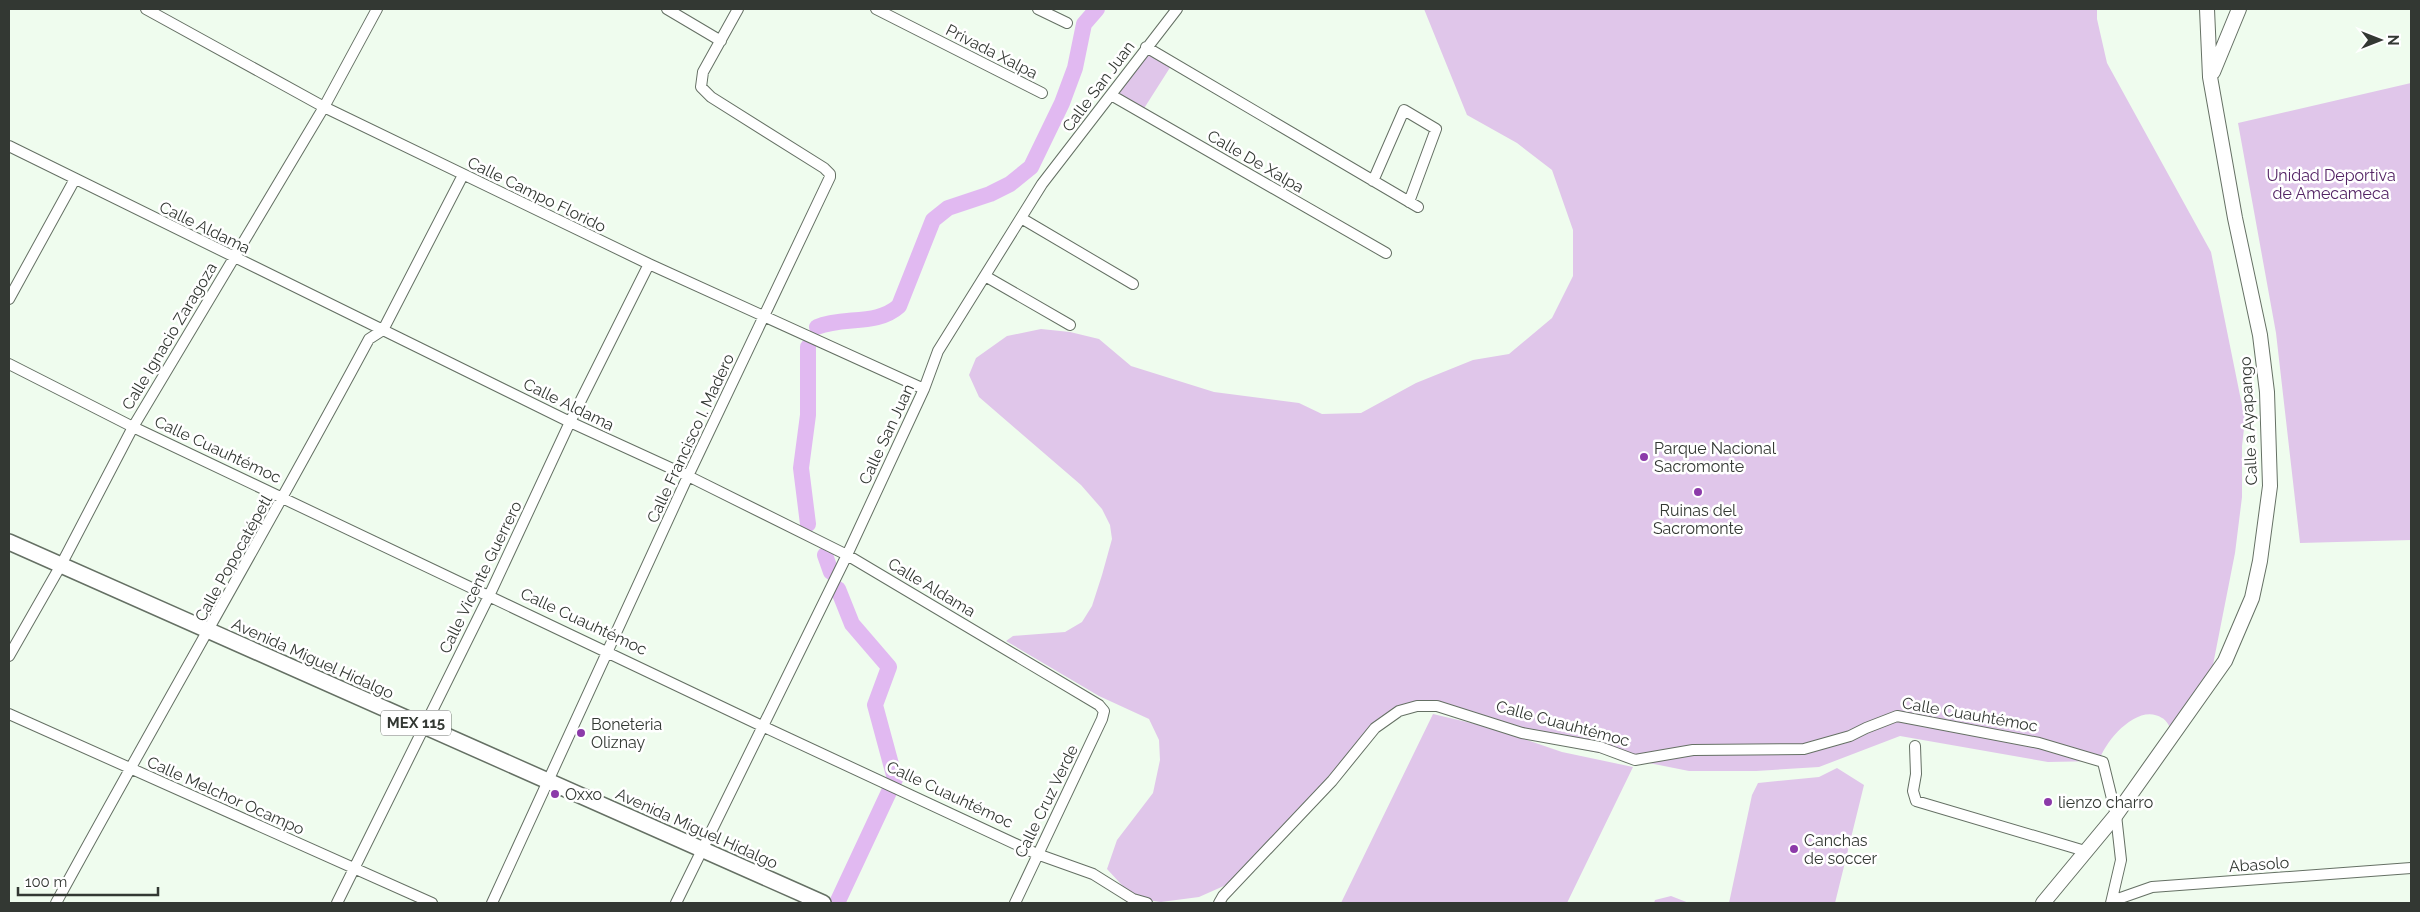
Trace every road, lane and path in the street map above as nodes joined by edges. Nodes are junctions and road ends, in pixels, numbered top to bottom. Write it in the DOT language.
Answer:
graph roads {
  1 [pos="146,9"];
  2 [pos="377,9"];
  3 [pos="667,9"];
  4 [pos="738,9"];
  5 [pos="876,9"];
  6 [pos="1038,9"];
  7 [pos="1177,9"];
  8 [pos="2207,9"];
  9 [pos="2239,9"];
  10 [pos="1067,23"];
  11 [pos="721,41"];
  12 [pos="1146,47"];
  13 [pos="2210,77"];
  14 [pos="1042,93"];
  15 [pos="1111,95"];
  16 [pos="324,107"];
  17 [pos="9,146"];
  18 [pos="463,175"];
  19 [pos="75,179"];
  20 [pos="1373,181"];
  21 [pos="1021,218"];
  22 [pos="1386,253"];
  23 [pos="233,257"];
  24 [pos="650,264"];
  25 [pos="985,276"];
  26 [pos="1133,284"];
  27 [pos="9,299"];
  28 [pos="763,317"];
  29 [pos="1070,325"];
  30 [pos="382,330"];
  31 [pos="9,364"];
  32 [pos="924,389"];
  33 [pos="570,422"];
  34 [pos="133,427"];
  35 [pos="688,476"];
  36 [pos="283,499"];
  37 [pos="9,542"];
  38 [pos="847,555"];
  39 [pos="61,565"];
  40 [pos="489,596"];
  41 [pos="209,631"];
  42 [pos="608,651"];
  43 [pos="9,656"];
  44 [pos="1104,711"];
  45 [pos="9,714"];
  46 [pos="424,726"];
  47 [pos="762,726"];
  48 [pos="1915,746"];
  49 [pos="130,768"];
  50 [pos="548,781"];
  51 [pos="2116,816"];
  52 [pos="702,850"];
  53 [pos="2085,851"];
  54 [pos="1037,854"];
  55 [pos="354,868"];
  56 [pos="2411,868"];
  57 [pos="2112,902"];
  58 [pos="56,903"];
  59 [pos="337,903"];
  60 [pos="432,903"];
  61 [pos="492,903"];
  62 [pos="676,903"];
  63 [pos="822,903"];
  64 [pos="1015,903"];
  65 [pos="1147,903"];
  66 [pos="1219,903"];
  67 [pos="2043,903"];
  1 -- 16 [label="street, Calle Campo Florido"];
  2 -- 16 [label="street, Calle Ignacio Zaragoza"];
  3 -- 11 [label="street"];
  4 -- 11 [label="street"];
  5 -- 14 [label="street, Privada Xalpa"];
  6 -- 10 [label="street"];
  7 -- 12 [label="street, Calle San Juan"];
  8 -- 13 [label="main road, Calle a Ayapango"];
  9 -- 13 [label="main road"];
  11 -- 28 [label="street, Calle Francisco I. Madero"];
  12 -- 15 [label="street, Calle San Juan"];
  12 -- 20 [label="street"];
  13 -- 51 [label="main road, Calle a Ayapango"];
  15 -- 21 [label="street, Calle San Juan"];
  15 -- 22 [label="street, Calle De Xalpa"];
  16 -- 18 [label="street, Calle Campo Florido"];
  16 -- 23 [label="street, Calle Ignacio Zaragoza"];
  17 -- 19 [label="street, Calle Aldama"];
  18 -- 24 [label="street, Calle Campo Florido"];
  18 -- 30 [label="street, Calle Popocatépetl"];
  19 -- 23 [label="street, Calle Aldama"];
  19 -- 27 [label="street"];
  20 -- 20 [label="street"];
  21 -- 25 [label="street, Calle San Juan"];
  21 -- 26 [label="street"];
  23 -- 30 [label="street, Calle Aldama"];
  23 -- 34 [label="street, Calle Ignacio Zaragoza"];
  24 -- 28 [label="street, Calle Campo Florido"];
  24 -- 33 [label="street, Calle Vicente Guerrero"];
  25 -- 29 [label="street"];
  25 -- 32 [label="street, Calle San Juan"];
  28 -- 32 [label="street, Calle Campo Florido"];
  28 -- 35 [label="street, Calle Francisco I. Madero"];
  30 -- 33 [label="street, Calle Aldama"];
  30 -- 36 [label="street, Calle Popocatépetl"];
  31 -- 34 [label="street, Calle Cuauhtémoc"];
  32 -- 38 [label="street, Calle San Juan"];
  33 -- 35 [label="street, Calle Aldama"];
  33 -- 40 [label="street, Calle Vicente Guerrero"];
  34 -- 36 [label="street, Calle Cuauhtémoc"];
  34 -- 39 [label="street, Calle Ignacio Zaragoza"];
  35 -- 38 [label="street, Calle Aldama"];
  35 -- 42 [label="street, Calle Francisco I. Madero"];
  36 -- 40 [label="street, Calle Cuauhtémoc"];
  36 -- 41 [label="street, Calle Popocatépetl"];
  37 -- 39 [label="main road, Avenida Miguel Hidalgo / MEX 115"];
  38 -- 44 [label="street, Calle Aldama"];
  38 -- 47 [label="street, Calle San Juan"];
  39 -- 41 [label="main road, Avenida Miguel Hidalgo / MEX 115"];
  39 -- 43 [label="street, Calle Ignacio Zaragoza"];
  40 -- 42 [label="street, Calle Cuauhtémoc"];
  40 -- 46 [label="street, Calle Vicente Guerrero"];
  41 -- 46 [label="main road, Avenida Miguel Hidalgo / MEX 115"];
  41 -- 49 [label="street, Calle Popocatépetl"];
  42 -- 47 [label="street, Calle Cuauhtémoc"];
  42 -- 50 [label="street, Calle Francisco I. Madero"];
  44 -- 54 [label="street, Calle Cruz Verde"];
  45 -- 49 [label="street, Calle Melchor Ocampo"];
  46 -- 50 [label="main road, Avenida Miguel Hidalgo / MEX 115"];
  46 -- 55 [label="street, Calle Vicente Guerrero"];
  47 -- 52 [label="street, Calle San Juan"];
  47 -- 54 [label="street, Calle Cuauhtémoc"];
  48 -- 53 [label="street"];
  49 -- 55 [label="street, Calle Melchor Ocampo"];
  49 -- 58 [label="street, Calle Popocatépetl"];
  50 -- 52 [label="main road, Avenida Miguel Hidalgo / MEX 115"];
  50 -- 61 [label="street, Calle Francisco I. Madero"];
  51 -- 53 [label="main road"];
  51 -- 57 [label="street"];
  51 -- 66 [label="street, Calle Cuauhtémoc"];
  52 -- 62 [label="street, Calle San Juan"];
  52 -- 63 [label="main road, Avenida Miguel Hidalgo / MEX 115"];
  53 -- 67 [label="main road"];
  54 -- 64 [label="street, Calle Cruz Verde"];
  54 -- 65 [label="street, Calle Cuauhtémoc"];
  55 -- 59 [label="street, Calle Vicente Guerrero"];
  55 -- 60 [label="street, Calle Melchor Ocampo"];
  56 -- 57 [label="street, Abasolo"];
}
